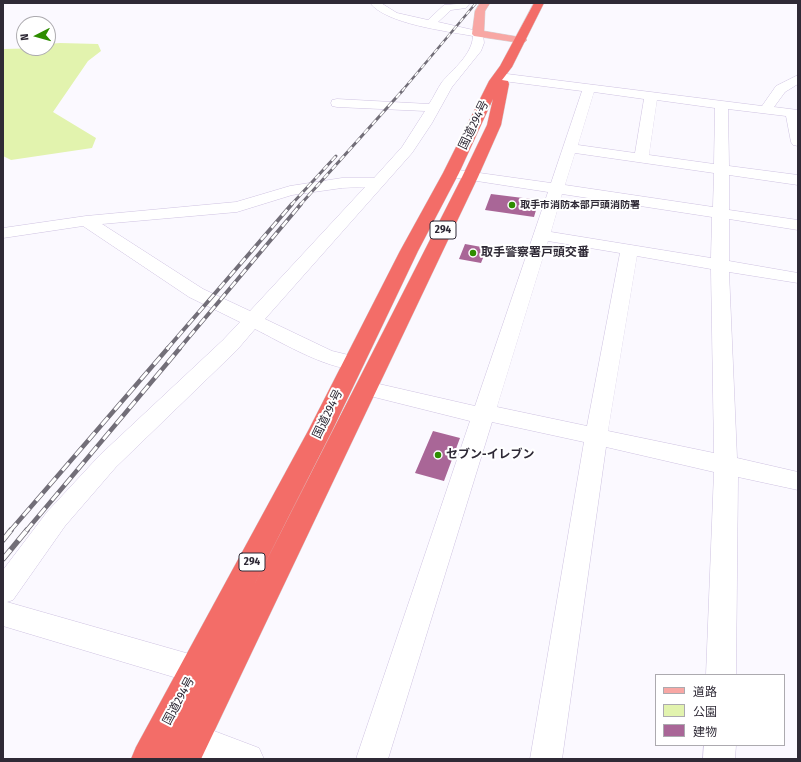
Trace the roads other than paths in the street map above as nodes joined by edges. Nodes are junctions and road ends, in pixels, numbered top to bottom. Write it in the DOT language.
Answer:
graph roads {
  1 [pos="375,3"];
  2 [pos="465,3"];
  3 [pos="485,3"];
  4 [pos="539,3"];
  5 [pos="430,24"];
  6 [pos="478,34"];
  7 [pos="521,40"];
  8 [pos="503,74"];
  9 [pos="798,79"];
  10 [pos="589,88"];
  11 [pos="651,96"];
  12 [pos="337,103"];
  13 [pos="722,104"];
  14 [pos="434,108"];
  15 [pos="766,110"];
  16 [pos="795,113"];
  17 [pos="798,142"];
  18 [pos="569,148"];
  19 [pos="641,158"];
  20 [pos="721,168"];
  21 [pos="451,173"];
  22 [pos="470,176"];
  23 [pos="798,180"];
  24 [pos="378,182"];
  25 [pos="556,189"];
  26 [pos="720,213"];
  27 [pos="86,221"];
  28 [pos="798,224"];
  29 [pos="3,233"];
  30 [pos="541,235"];
  31 [pos="629,250"];
  32 [pos="720,266"];
  33 [pos="798,278"];
  34 [pos="252,321"];
  35 [pos="354,363"];
  36 [pos="366,388"];
  37 [pos="484,414"];
  38 [pos="596,437"];
  39 [pos="726,466"];
  40 [pos="798,481"];
  41 [pos="3,591"];
  42 [pos="3,613"];
  43 [pos="209,674"];
  44 [pos="721,674"];
  45 [pos="720,746"];
  46 [pos="188,749"];
  47 [pos="148,759"];
  48 [pos="248,759"];
  49 [pos="372,759"];
  50 [pos="546,759"];
  51 [pos="720,759"];
  1 -- 5 [label="street"];
  2 -- 5 [label="street"];
  3 -- 6 [label="main road"];
  4 -- 7 [label="highway, 国道294号 / 294"];
  5 -- 6 [label="street"];
  6 -- 7 [label="main road"];
  6 -- 14 [label="street"];
  7 -- 8 [label="highway, 国道294号 / 294"];
  8 -- 10 [label="street"];
  8 -- 21 [label="highway, 国道294号 / 294"];
  8 -- 22 [label="highway, 国道294号 / 294"];
  9 -- 15 [label="street"];
  10 -- 11 [label="street"];
  10 -- 18 [label="street"];
  11 -- 13 [label="street"];
  11 -- 19 [label="street"];
  12 -- 14 [label="street"];
  13 -- 15 [label="street"];
  13 -- 20 [label="street"];
  14 -- 24 [label="street"];
  15 -- 16 [label="street"];
  16 -- 17 [label="street"];
  18 -- 19 [label="street"];
  18 -- 25 [label="street"];
  19 -- 20 [label="street"];
  20 -- 23 [label="street"];
  20 -- 26 [label="street"];
  21 -- 22 [label="street"];
  21 -- 35 [label="highway, 国道294号 / 294"];
  22 -- 25 [label="street"];
  22 -- 36 [label="highway, 国道294号 / 294"];
  24 -- 27 [label="street"];
  24 -- 34 [label="street"];
  25 -- 26 [label="street"];
  25 -- 30 [label="street"];
  26 -- 28 [label="street"];
  26 -- 32 [label="street"];
  27 -- 29 [label="street"];
  27 -- 34 [label="street"];
  30 -- 31 [label="street"];
  30 -- 37 [label="street"];
  31 -- 32 [label="street"];
  31 -- 38 [label="street"];
  32 -- 33 [label="street"];
  32 -- 39 [label="street"];
  34 -- 35 [label="street"];
  34 -- 41 [label="street"];
  35 -- 43 [label="highway, 国道294号 / 294"];
  36 -- 37 [label="street"];
  36 -- 43 [label="highway, 国道294号 / 294"];
  37 -- 38 [label="street"];
  37 -- 49 [label="street"];
  38 -- 39 [label="street"];
  38 -- 50 [label="street"];
  39 -- 40 [label="street"];
  39 -- 44 [label="street"];
  42 -- 43 [label="street"];
  43 -- 46 [label="highway, 国道294号 / 294"];
  43 -- 47 [label="highway, 国道294号 / 294"];
  45 -- 51 [label="street"];
  46 -- 48 [label="street"];
}
